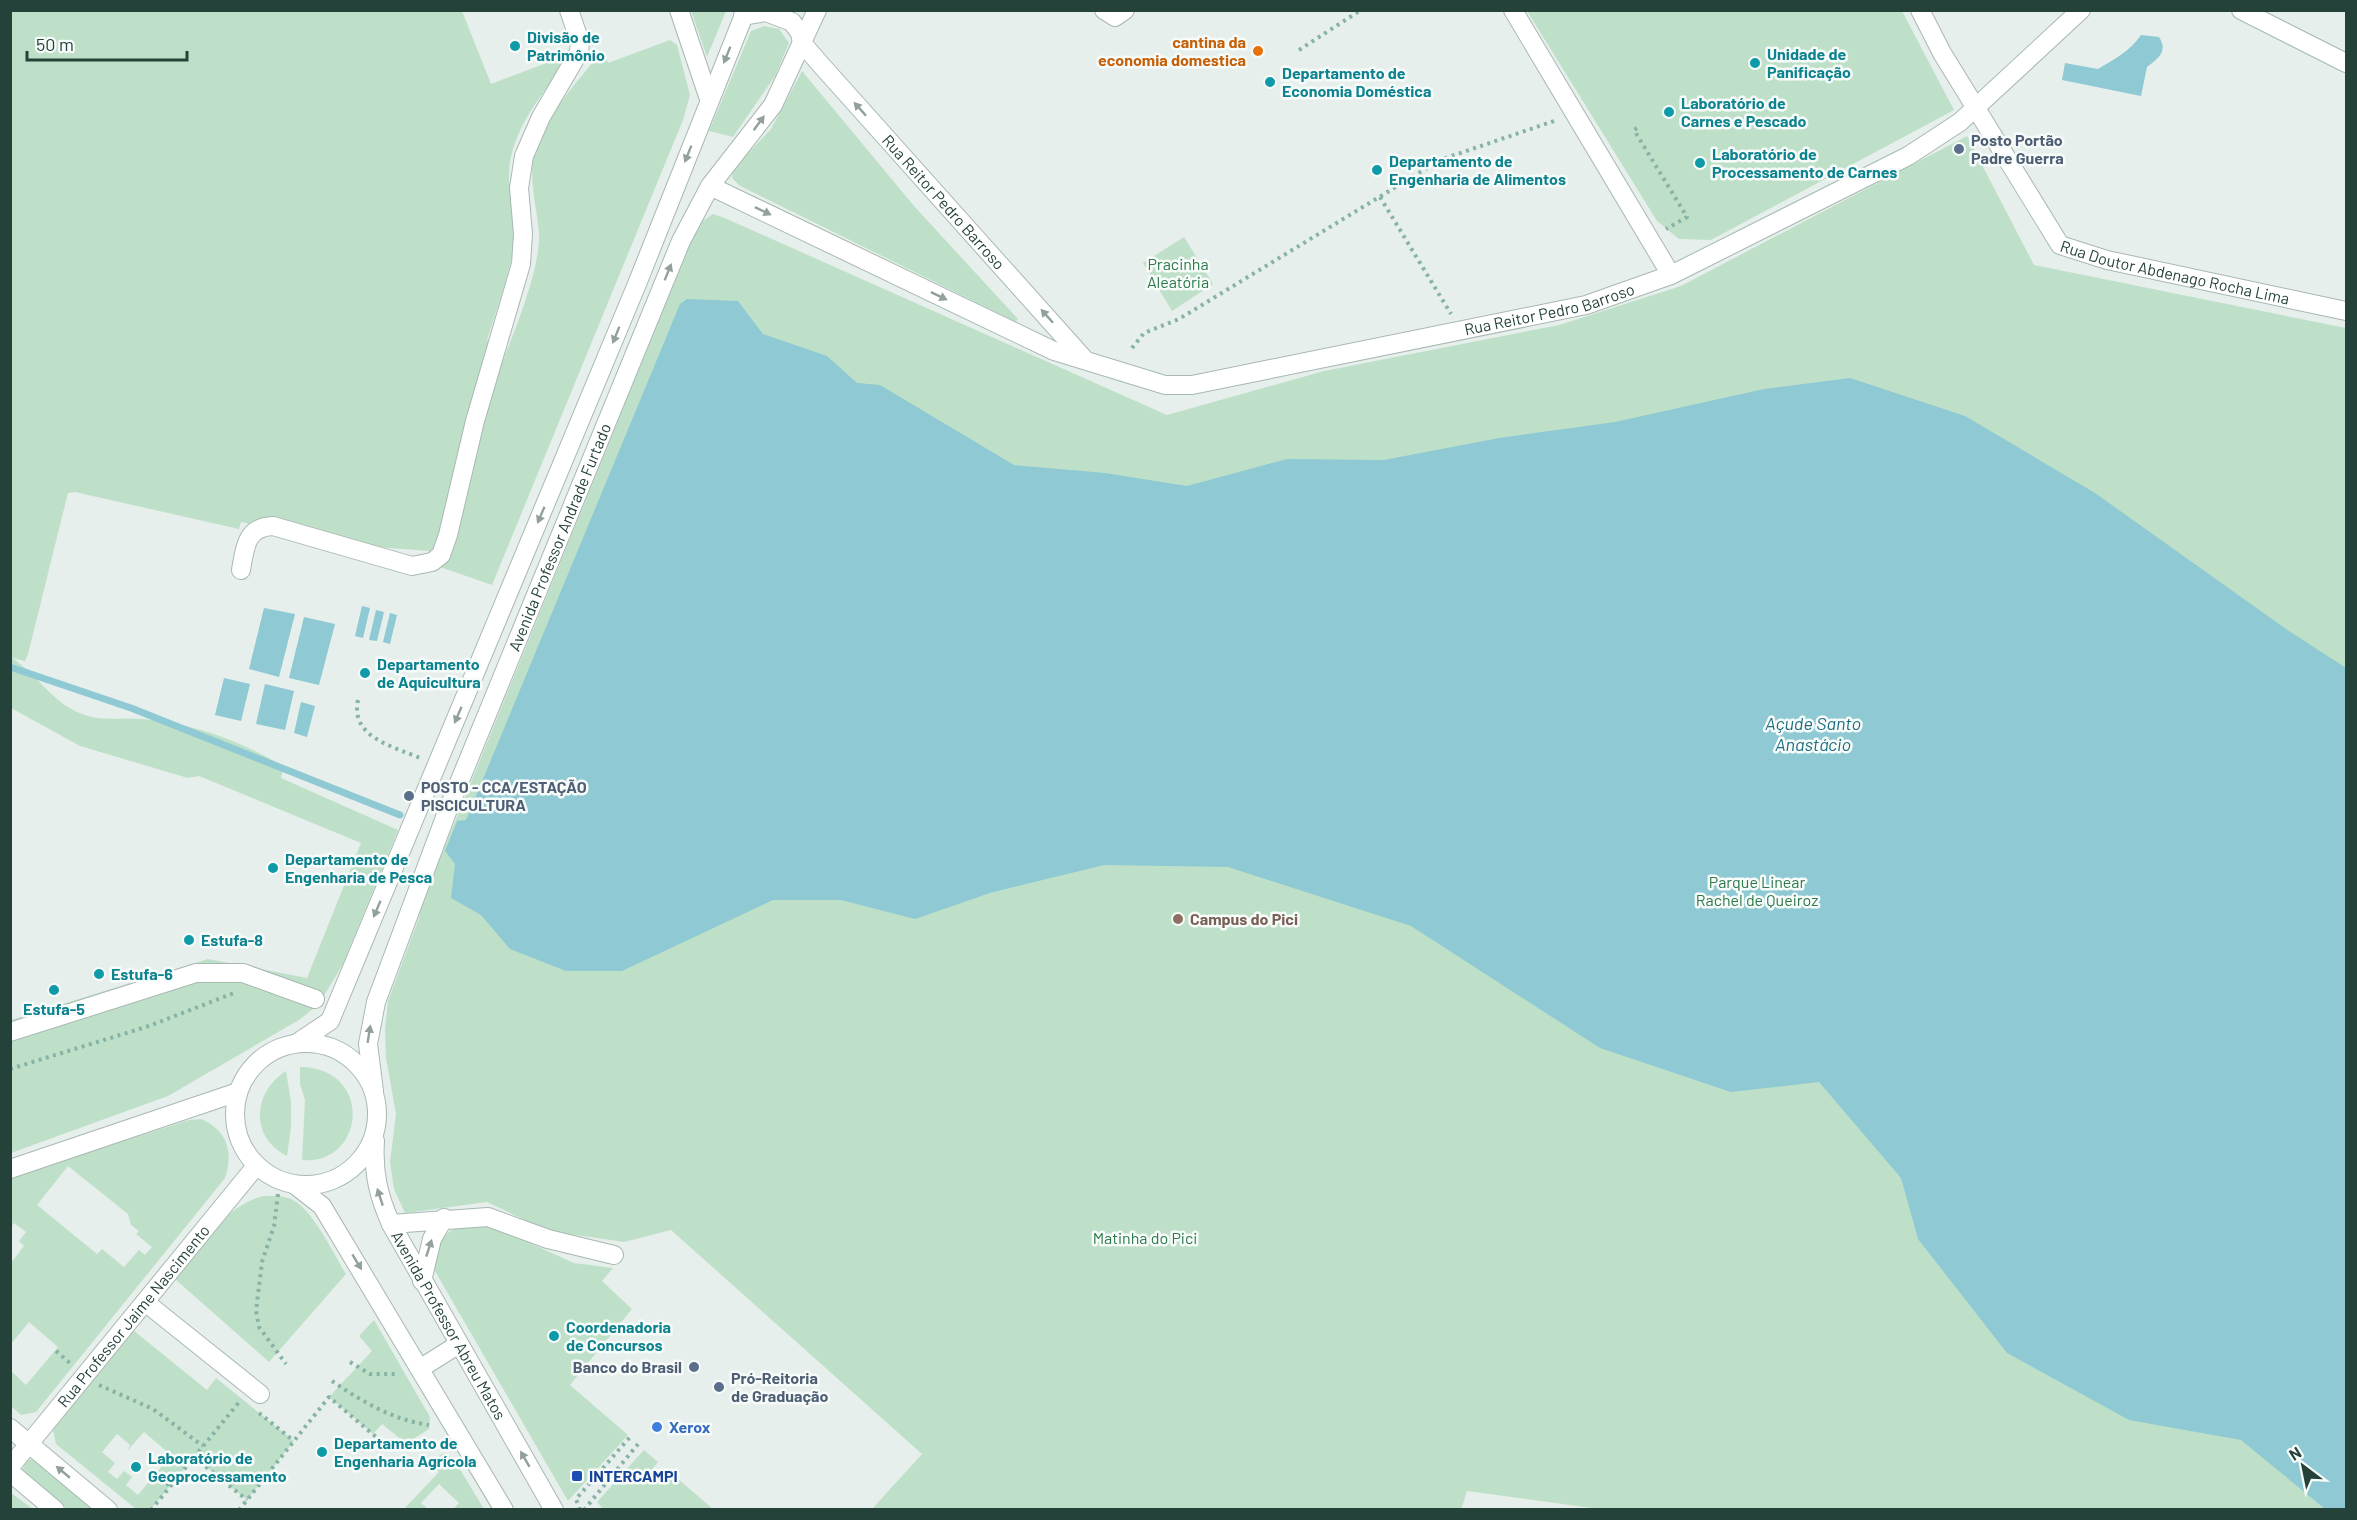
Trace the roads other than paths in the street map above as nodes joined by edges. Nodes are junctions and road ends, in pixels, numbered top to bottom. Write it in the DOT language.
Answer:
graph roads {
  1 [pos="568,10"];
  2 [pos="679,10"];
  3 [pos="817,10"];
  4 [pos="1512,10"];
  5 [pos="1920,10"];
  6 [pos="2081,10"];
  7 [pos="2241,10"];
  8 [pos="744,13"];
  9 [pos="802,43"];
  10 [pos="2346,63"];
  11 [pos="709,99"];
  12 [pos="1975,108"];
  13 [pos="710,186"];
  14 [pos="1671,275"];
  15 [pos="2346,311"];
  16 [pos="1085,360"];
  17 [pos="241,570"];
  18 [pos="315,999"];
  19 [pos="10,1032"];
  20 [pos="297,1043"];
  21 [pos="374,1091"];
  22 [pos="238,1092"];
  23 [pos="375,1134"];
  24 [pos="256,1166"];
  25 [pos="10,1168"];
  26 [pos="295,1185"];
  27 [pos="444,1218"];
  28 [pos="391,1224"];
  29 [pos="614,1255"];
  30 [pos="422,1281"];
  31 [pos="145,1302"];
  32 [pos="459,1344"];
  33 [pos="413,1370"];
  34 [pos="260,1394"];
  35 [pos="10,1428"];
  36 [pos="30,1445"];
  37 [pos="10,1467"];
  38 [pos="10,1472"];
  39 [pos="55,1509"];
  40 [pos="108,1509"];
  41 [pos="504,1509"];
  42 [pos="554,1509"];
  1 -- 17 [label="street"];
  2 -- 11 [label="street"];
  3 -- 9 [label="street, Avenida Professor Andrade Furtado"];
  4 -- 14 [label="street"];
  5 -- 12 [label="street, Rua Doutor Abdenago Rocha Lima"];
  6 -- 12 [label="street, Rua Reitor Pedro Barroso"];
  7 -- 10 [label="street"];
  8 -- 9 [label="street, Rua Reitor Pedro Barroso"];
  8 -- 11 [label="street, Avenida Professor Andrade Furtado, one-way"];
  13 -- 9 [label="street, Avenida Professor Andrade Furtado, one-way"];
  16 -- 9 [label="street, Rua Reitor Pedro Barroso, one-way"];
  11 -- 20 [label="street, Avenida Professor Andrade Furtado, one-way"];
  12 -- 14 [label="street, Rua Reitor Pedro Barroso"];
  12 -- 15 [label="street, Rua Doutor Abdenago Rocha Lima"];
  13 -- 16 [label="street, Rua Reitor Pedro Barroso, one-way"];
  21 -- 13 [label="street, Avenida Professor Andrade Furtado, one-way"];
  14 -- 16 [label="street, Rua Reitor Pedro Barroso"];
  18 -- 19 [label="street"];
  20 -- 21 [label="street"];
  20 -- 22 [label="street"];
  21 -- 23 [label="street"];
  22 -- 24 [label="street"];
  22 -- 25 [label="street"];
  23 -- 26 [label="street"];
  28 -- 23 [label="street, Avenida Professor Abreu Matos, one-way"];
  24 -- 26 [label="street"];
  24 -- 31 [label="street, Rua Professor Jaime Nascimento"];
  26 -- 33 [label="street, one-way"];
  27 -- 28 [label="street"];
  27 -- 29 [label="street"];
  30 -- 27 [label="street, one-way"];
  28 -- 30 [label="street, Avenida Professor Abreu Matos"];
  30 -- 32 [label="street, Avenida Professor Abreu Matos"];
  31 -- 34 [label="street"];
  31 -- 36 [label="street, Rua Professor Jaime Nascimento"];
  32 -- 33 [label="street"];
  42 -- 32 [label="street, Avenida Professor Abreu Matos, one-way"];
  33 -- 41 [label="street"];
  35 -- 36 [label="street"];
  36 -- 37 [label="street, Rua Professor Jaime Nascimento"];
  40 -- 36 [label="street, one-way"];
  38 -- 39 [label="street"];
}
